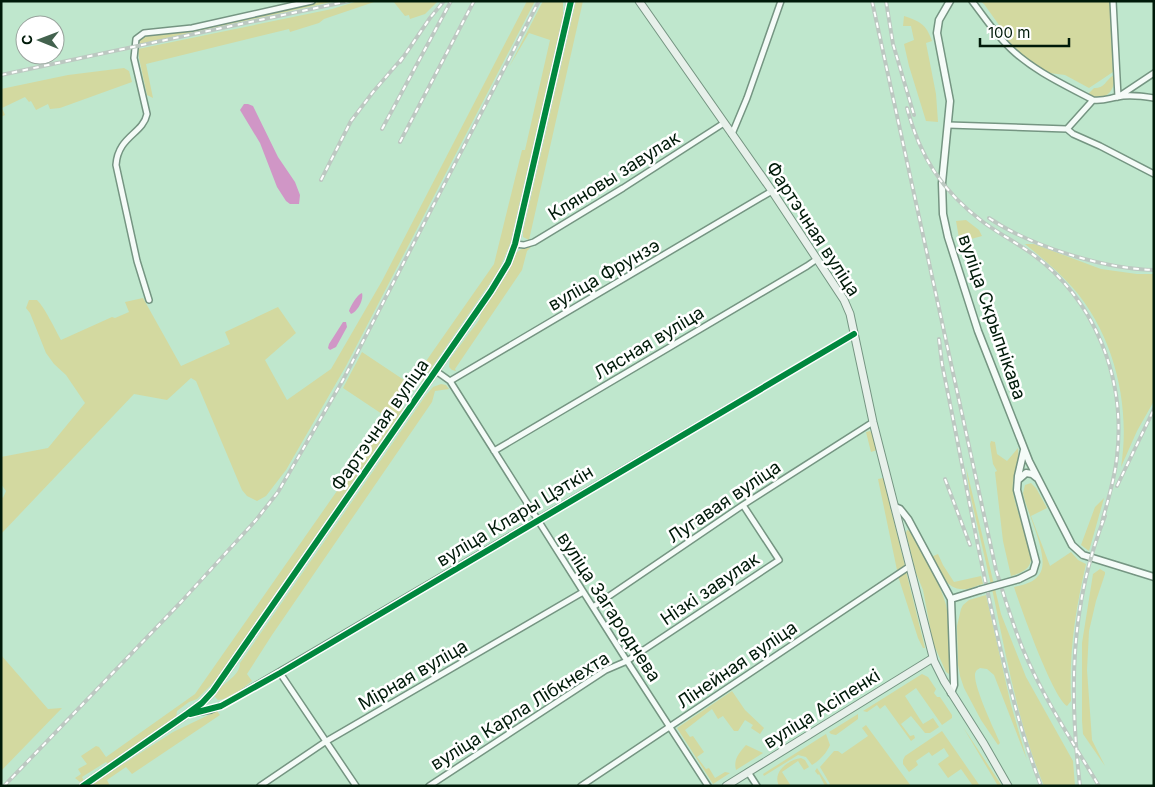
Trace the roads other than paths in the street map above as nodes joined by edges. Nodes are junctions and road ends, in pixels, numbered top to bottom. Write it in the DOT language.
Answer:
graph roads {
  1 [pos="312,1"];
  2 [pos="570,1"];
  3 [pos="639,1"];
  4 [pos="781,1"];
  5 [pos="950,1"];
  6 [pos="972,1"];
  7 [pos="1113,1"];
  8 [pos="1154,72"];
  9 [pos="1118,97"];
  10 [pos="1154,98"];
  11 [pos="1093,100"];
  12 [pos="724,123"];
  13 [pos="948,126"];
  14 [pos="1067,130"];
  15 [pos="732,134"];
  16 [pos="1154,174"];
  17 [pos="772,191"];
  18 [pos="515,244"];
  19 [pos="817,259"];
  20 [pos="149,300"];
  21 [pos="854,334"];
  22 [pos="436,371"];
  23 [pos="450,381"];
  24 [pos="873,422"];
  25 [pos="1024,450"];
  26 [pos="494,451"];
  27 [pos="1038,478"];
  28 [pos="1017,485"];
  29 [pos="743,504"];
  30 [pos="895,507"];
  31 [pos="538,520"];
  32 [pos="910,566"];
  33 [pos="1154,577"];
  34 [pos="583,592"];
  35 [pos="951,599"];
  36 [pos="593,607"];
  37 [pos="933,658"];
  38 [pos="627,662"];
  39 [pos="280,673"];
  40 [pos="951,693"];
  41 [pos="187,714"];
  42 [pos="670,726"];
  43 [pos="326,742"];
  44 [pos="748,772"];
  45 [pos="84,786"];
  46 [pos="260,786"];
  47 [pos="356,786"];
  48 [pos="429,786"];
  49 [pos="581,786"];
  50 [pos="708,786"];
  51 [pos="726,786"];
  52 [pos="757,786"];
  53 [pos="1008,786"];
  1 -- 20 [label="street"];
  2 -- 18 [label="street, Фартэчная вуліца"];
  3 -- 12 [label="main road, Фартэчная вуліца"];
  4 -- 15 [label="street"];
  5 -- 13 [label="street, вуліца Скрыпнікава"];
  6 -- 11 [label="street"];
  7 -- 9 [label="street"];
  8 -- 9 [label="street"];
  9 -- 10 [label="street"];
  9 -- 11 [label="street"];
  11 -- 14 [label="street"];
  12 -- 15 [label="main road, Фартэчная вуліца"];
  12 -- 18 [label="street, Кляновы завулак"];
  13 -- 14 [label="street"];
  13 -- 25 [label="street, вуліца Скрыпнікава"];
  14 -- 16 [label="street"];
  15 -- 17 [label="main road, Фартэчная вуліца"];
  17 -- 19 [label="main road, Фартэчная вуліца"];
  17 -- 23 [label="street, вуліца Фрунзэ"];
  18 -- 22 [label="street, Фартэчная вуліца"];
  19 -- 21 [label="main road, Фартэчная вуліца"];
  19 -- 26 [label="street, Лясная вуліца"];
  21 -- 24 [label="main road, Фартэчная вуліца"];
  21 -- 31 [label="street, вуліца Клары Цэткін"];
  22 -- 23 [label="street, вуліца Загароднева"];
  22 -- 41 [label="street, Фартэчная вуліца"];
  23 -- 26 [label="street, вуліца Загароднева"];
  24 -- 29 [label="street, Лугавая вуліца"];
  24 -- 30 [label="main road, Фартэчная вуліца"];
  25 -- 27 [label="street, вуліца Скрыпнікава"];
  25 -- 28 [label="street"];
  26 -- 31 [label="street, вуліца Загароднева"];
  27 -- 28 [label="street"];
  27 -- 33 [label="street, вуліца Скрыпнікава"];
  28 -- 35 [label="street, bridge"];
  29 -- 36 [label="street, Лугавая вуліца"];
  29 -- 38 [label="street, Нізкі завулак"];
  30 -- 32 [label="main road, Фартэчная вуліца"];
  30 -- 35 [label="street"];
  31 -- 34 [label="street, вуліца Загароднева"];
  31 -- 39 [label="street, вуліца Клары Цэткін"];
  32 -- 37 [label="main road, Фартэчная вуліца"];
  32 -- 42 [label="street, Лінейная вуліца"];
  34 -- 36 [label="street, вуліца Загароднева"];
  34 -- 43 [label="street, Мірная вуліца"];
  35 -- 40 [label="street"];
  36 -- 38 [label="street, вуліца Загароднева"];
  37 -- 40 [label="main road, Фартэчная вуліца"];
  37 -- 44 [label="main road, вуліца Асіпенкі"];
  38 -- 42 [label="street, вуліца Загароднева"];
  38 -- 48 [label="street, вуліца Карла Лібкнехта"];
  39 -- 41 [label="street, вуліца Клары Цэткін"];
  39 -- 43 [label="street"];
  40 -- 53 [label="main road, Фартэчная вуліца"];
  41 -- 45 [label="street, Фартэчная вуліца"];
  42 -- 49 [label="street, Лінейная вуліца"];
  42 -- 50 [label="street, вуліца Загароднева"];
  43 -- 46 [label="street, Мірная вуліца"];
  43 -- 47 [label="street"];
  44 -- 51 [label="main road, вуліца Асіпенкі"];
  44 -- 52 [label="street"];
}
